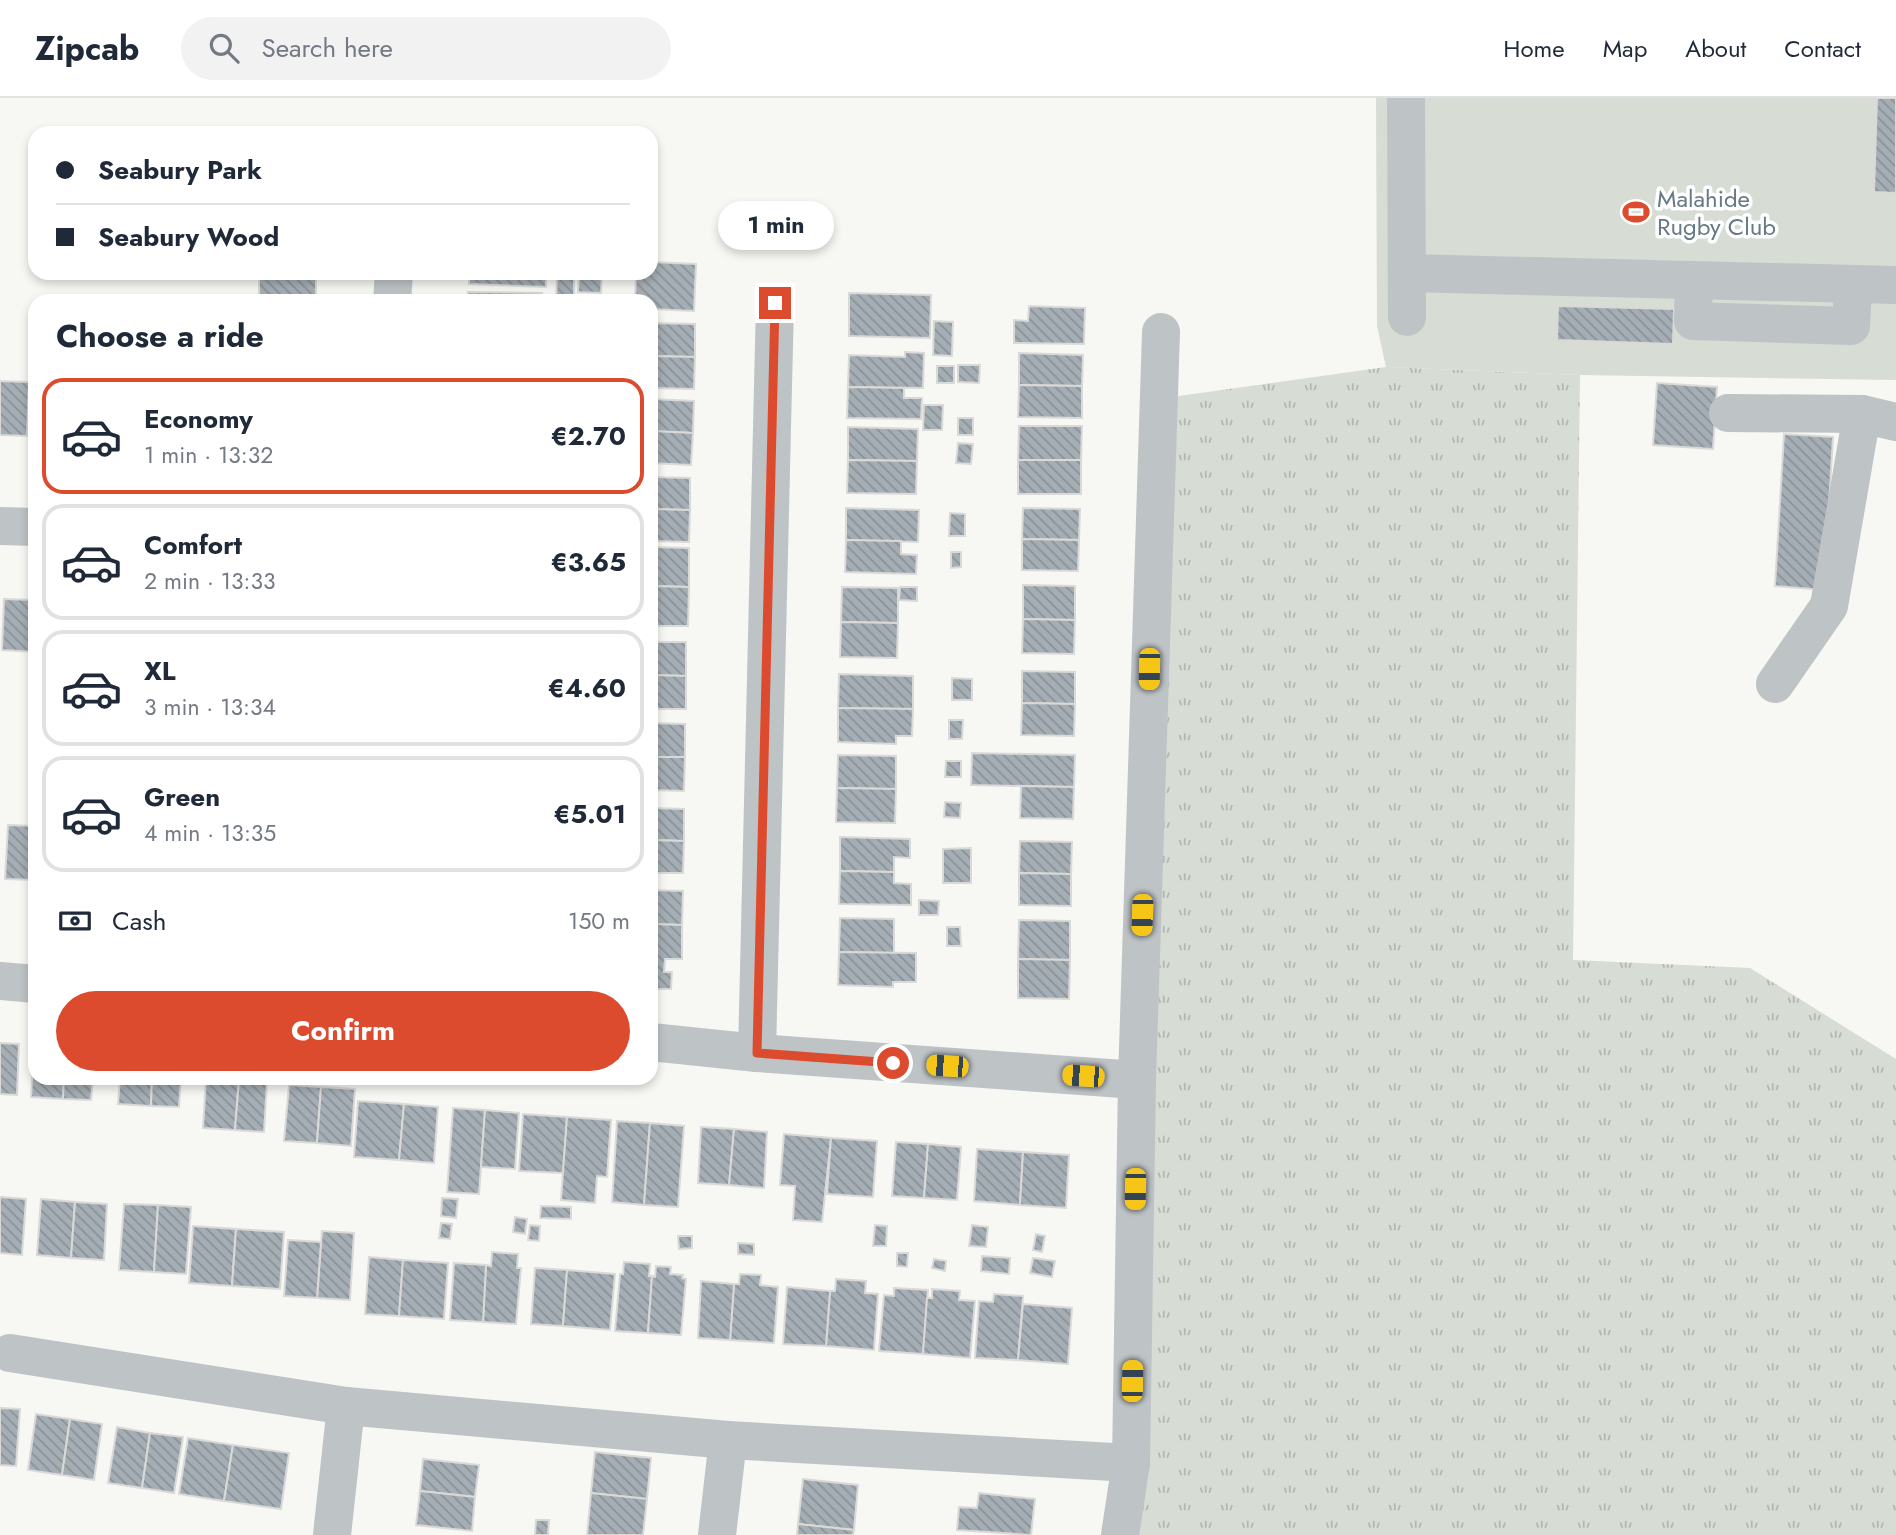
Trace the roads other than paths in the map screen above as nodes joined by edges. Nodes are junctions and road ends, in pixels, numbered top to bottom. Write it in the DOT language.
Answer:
graph roads {
  1 [pos="1406,98"];
  2 [pos="1407,273"];
  3 [pos="1896,285"];
  4 [pos="775,303"];
  5 [pos="1407,317"];
  6 [pos="1161,332"];
  7 [pos="1728,413"];
  8 [pos="1879,418"];
  9 [pos="0,526"];
  10 [pos="28,527"];
  11 [pos="1775,684"];
  12 [pos="0,981"];
  13 [pos="28,983"];
  14 [pos="658,1043"];
  15 [pos="757,1053"];
  16 [pos="1137,1080"];
  17 [pos="10,1353"];
  18 [pos="346,1406"];
  19 [pos="727,1440"];
  20 [pos="1131,1463"];
  21 [pos="332,1535"];
  22 [pos="717,1535"];
  23 [pos="1120,1535"];
  1 -- 2 [label="street"];
  2 -- 3 [label="street"];
  2 -- 5 [label="street"];
  4 -- 15 [label="street"];
  6 -- 16 [label="street"];
  7 -- 8 [label="street"];
  8 -- 11 [label="street"];
  9 -- 10 [label="street"];
  12 -- 13 [label="street"];
  14 -- 15 [label="street"];
  15 -- 16 [label="street"];
  16 -- 20 [label="street"];
  17 -- 18 [label="street"];
  18 -- 19 [label="street"];
  18 -- 21 [label="street"];
  19 -- 20 [label="street"];
  19 -- 22 [label="street"];
  20 -- 23 [label="street"];
}
